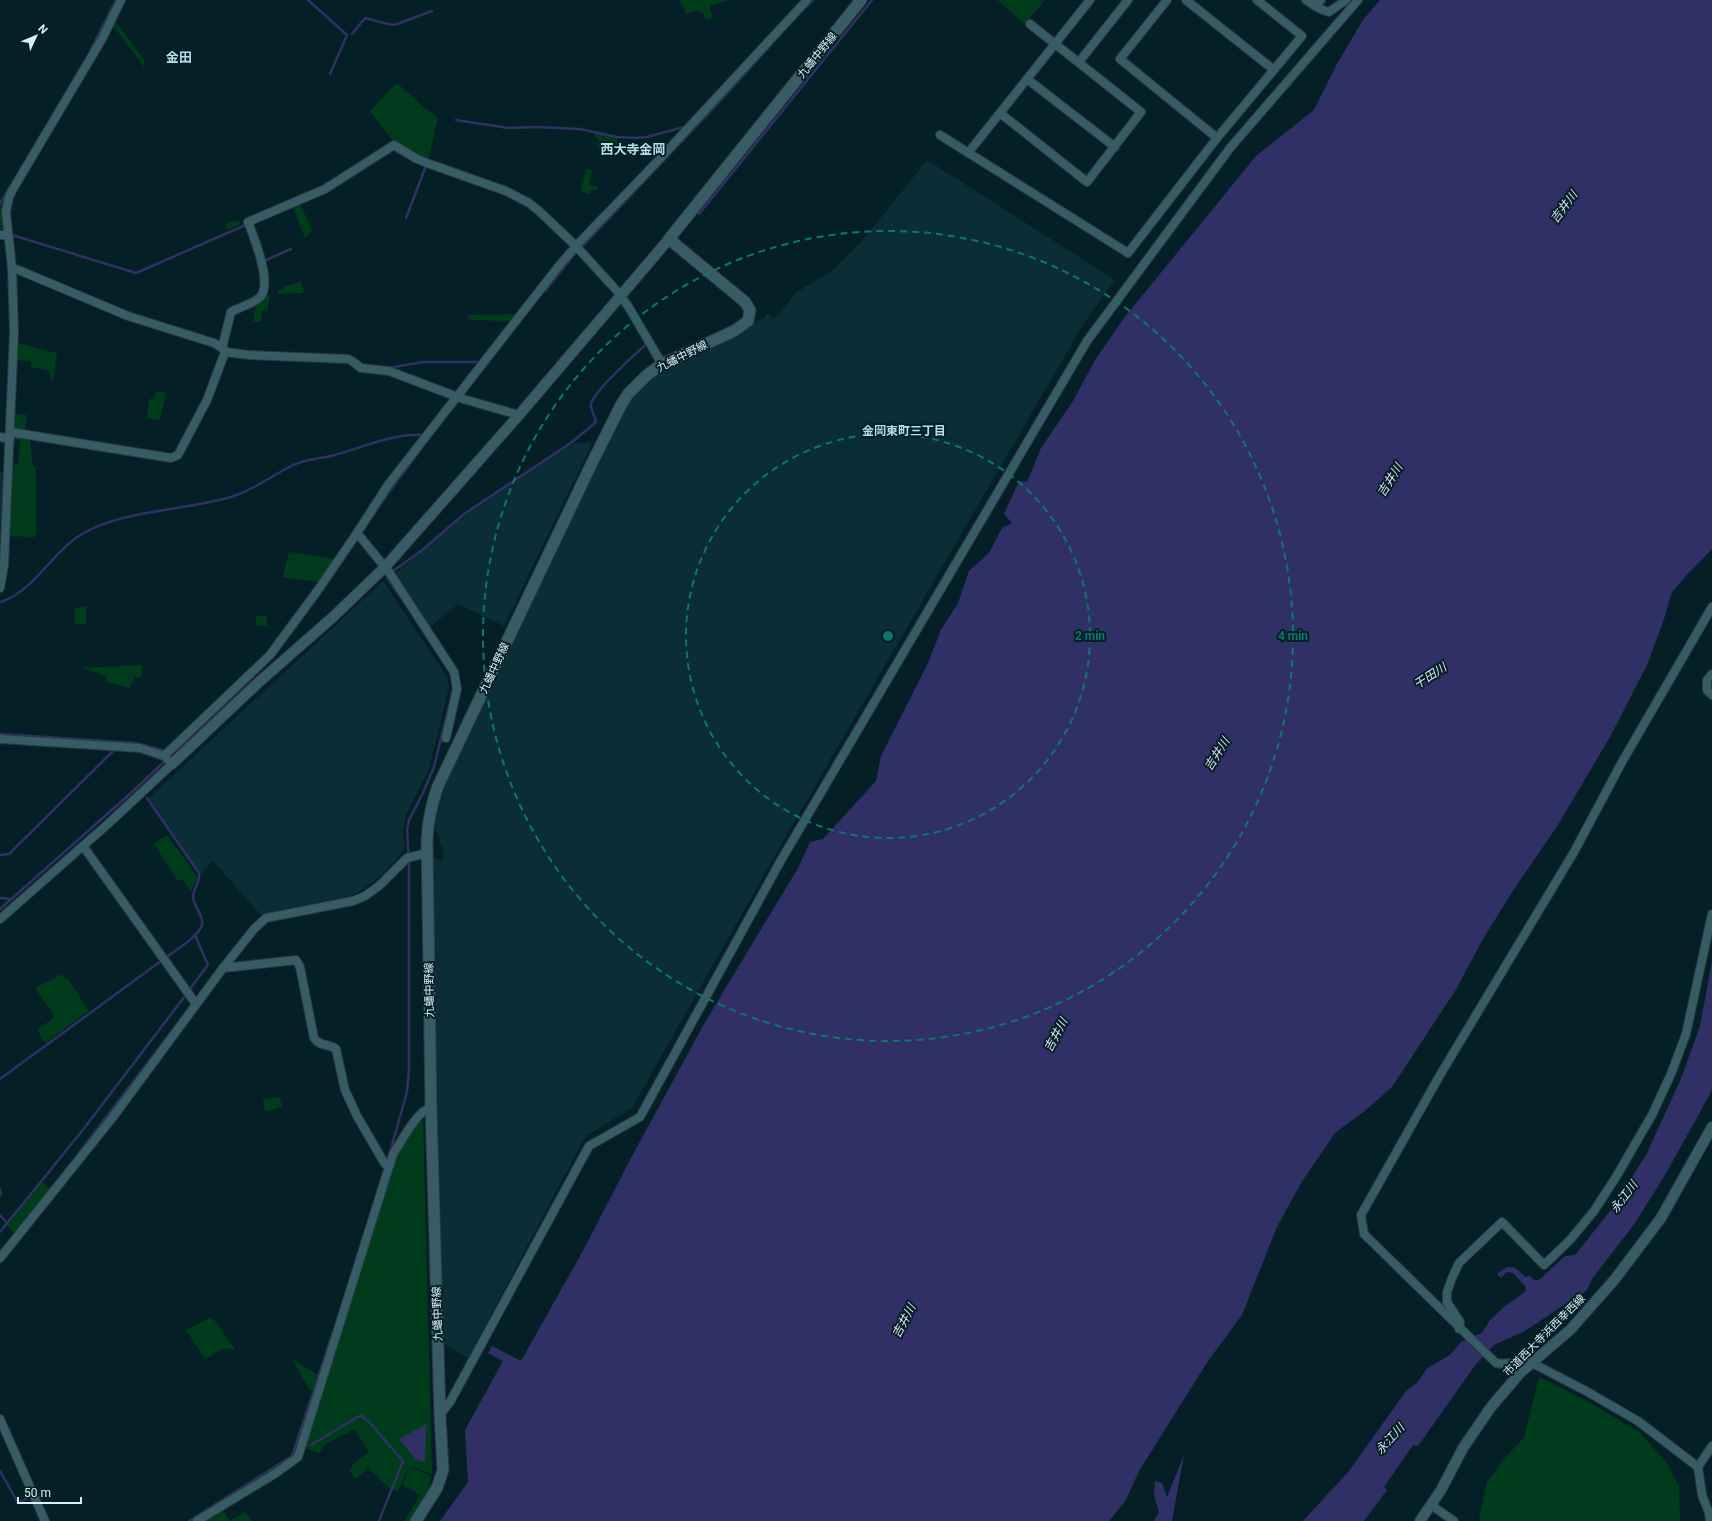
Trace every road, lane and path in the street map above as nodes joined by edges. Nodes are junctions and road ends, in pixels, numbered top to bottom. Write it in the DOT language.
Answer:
graph roads {
  1 [pos="121,0"];
  2 [pos="807,0"];
  3 [pos="861,0"];
  4 [pos="1090,0"];
  5 [pos="1128,0"];
  6 [pos="1167,0"];
  7 [pos="1186,0"];
  8 [pos="1257,0"];
  9 [pos="1306,0"];
  10 [pos="1346,0"];
  11 [pos="1358,0"];
  12 [pos="1318,3"];
  13 [pos="1030,24"];
  14 [pos="1055,44"];
  15 [pos="1079,62"];
  16 [pos="1274,70"];
  17 [pos="1027,78"];
  18 [pos="1000,113"];
  19 [pos="940,135"];
  20 [pos="1217,138"];
  21 [pos="1115,147"];
  22 [pos="968,153"];
  23 [pos="4,235"];
  24 [pos="669,239"];
  25 [pos="578,248"];
  26 [pos="12,268"];
  27 [pos="620,296"];
  28 [pos="224,350"];
  29 [pos="662,364"];
  30 [pos="459,397"];
  31 [pos="519,415"];
  32 [pos="10,435"];
  33 [pos="0,437"];
  34 [pos="359,534"];
  35 [pos="384,567"];
  36 [pos="0,588"];
  37 [pos="1712,607"];
  38 [pos="1712,674"];
  39 [pos="1712,695"];
  40 [pos="446,738"];
  41 [pos="0,739"];
  42 [pos="168,757"];
  43 [pos="83,846"];
  44 [pos="427,853"];
  45 [pos="1712,914"];
  46 [pos="0,919"];
  47 [pos="223,968"];
  48 [pos="194,1003"];
  49 [pos="431,1106"];
  50 [pos="1712,1128"];
  51 [pos="388,1164"];
  52 [pos="0,1258"];
  53 [pos="1459,1329"];
  54 [pos="1532,1363"];
  55 [pos="440,1415"];
  56 [pos="0,1419"];
  57 [pos="1712,1446"];
  58 [pos="1698,1467"];
  59 [pos="1431,1504"];
  60 [pos="45,1521"];
  61 [pos="197,1521"];
  62 [pos="416,1521"];
  63 [pos="1420,1521"];
  64 [pos="1454,1521"];
  65 [pos="1710,1521"];
  1 -- 23 [label="street"];
  2 -- 25 [label="street"];
  3 -- 24 [label="main road, 九蟠中野線"];
  4 -- 14 [label="street"];
  5 -- 15 [label="street"];
  6 -- 20 [label="street"];
  7 -- 16 [label="street"];
  8 -- 16 [label="street"];
  9 -- 12 [label="street"];
  10 -- 12 [label="street"];
  11 -- 55 [label="street"];
  13 -- 14 [label="street"];
  14 -- 15 [label="street"];
  14 -- 17 [label="street"];
  15 -- 21 [label="street"];
  16 -- 20 [label="street"];
  17 -- 18 [label="street"];
  17 -- 21 [label="street"];
  18 -- 21 [label="street"];
  18 -- 22 [label="street"];
  19 -- 22 [label="street"];
  20 -- 22 [label="street"];
  23 -- 26 [label="street"];
  24 -- 27 [label="street"];
  24 -- 29 [label="main road, 九蟠中野線"];
  25 -- 27 [label="street"];
  25 -- 28 [label="street"];
  25 -- 30 [label="street"];
  26 -- 28 [label="street"];
  26 -- 32 [label="street"];
  27 -- 29 [label="street"];
  27 -- 31 [label="street"];
  28 -- 30 [label="street"];
  28 -- 32 [label="street"];
  29 -- 44 [label="main road, 九蟠中野線"];
  30 -- 31 [label="street"];
  30 -- 34 [label="street"];
  31 -- 35 [label="street"];
  32 -- 33 [label="street"];
  32 -- 36 [label="street"];
  34 -- 35 [label="street"];
  34 -- 42 [label="street"];
  35 -- 40 [label="street"];
  35 -- 42 [label="street"];
  37 -- 53 [label="street"];
  38 -- 39 [label="street"];
  41 -- 42 [label="street"];
  42 -- 43 [label="street"];
  43 -- 46 [label="street"];
  43 -- 48 [label="street"];
  44 -- 47 [label="street"];
  44 -- 49 [label="main road, 九蟠中野線"];
  45 -- 53 [label="street"];
  47 -- 48 [label="street"];
  47 -- 51 [label="street"];
  48 -- 52 [label="street"];
  49 -- 51 [label="street"];
  49 -- 55 [label="main road, 九蟠中野線"];
  50 -- 54 [label="street, 市道西大寺浜西幸西線"];
  51 -- 61 [label="street"];
  53 -- 54 [label="street"];
  54 -- 58 [label="street"];
  54 -- 59 [label="street, 市道西大寺浜西幸西線"];
  55 -- 62 [label="main road, 九蟠中野線"];
  56 -- 60 [label="street"];
  57 -- 58 [label="street"];
  58 -- 65 [label="street"];
  59 -- 63 [label="street, 市道西大寺浜西幸西線"];
  59 -- 64 [label="street"];
}
